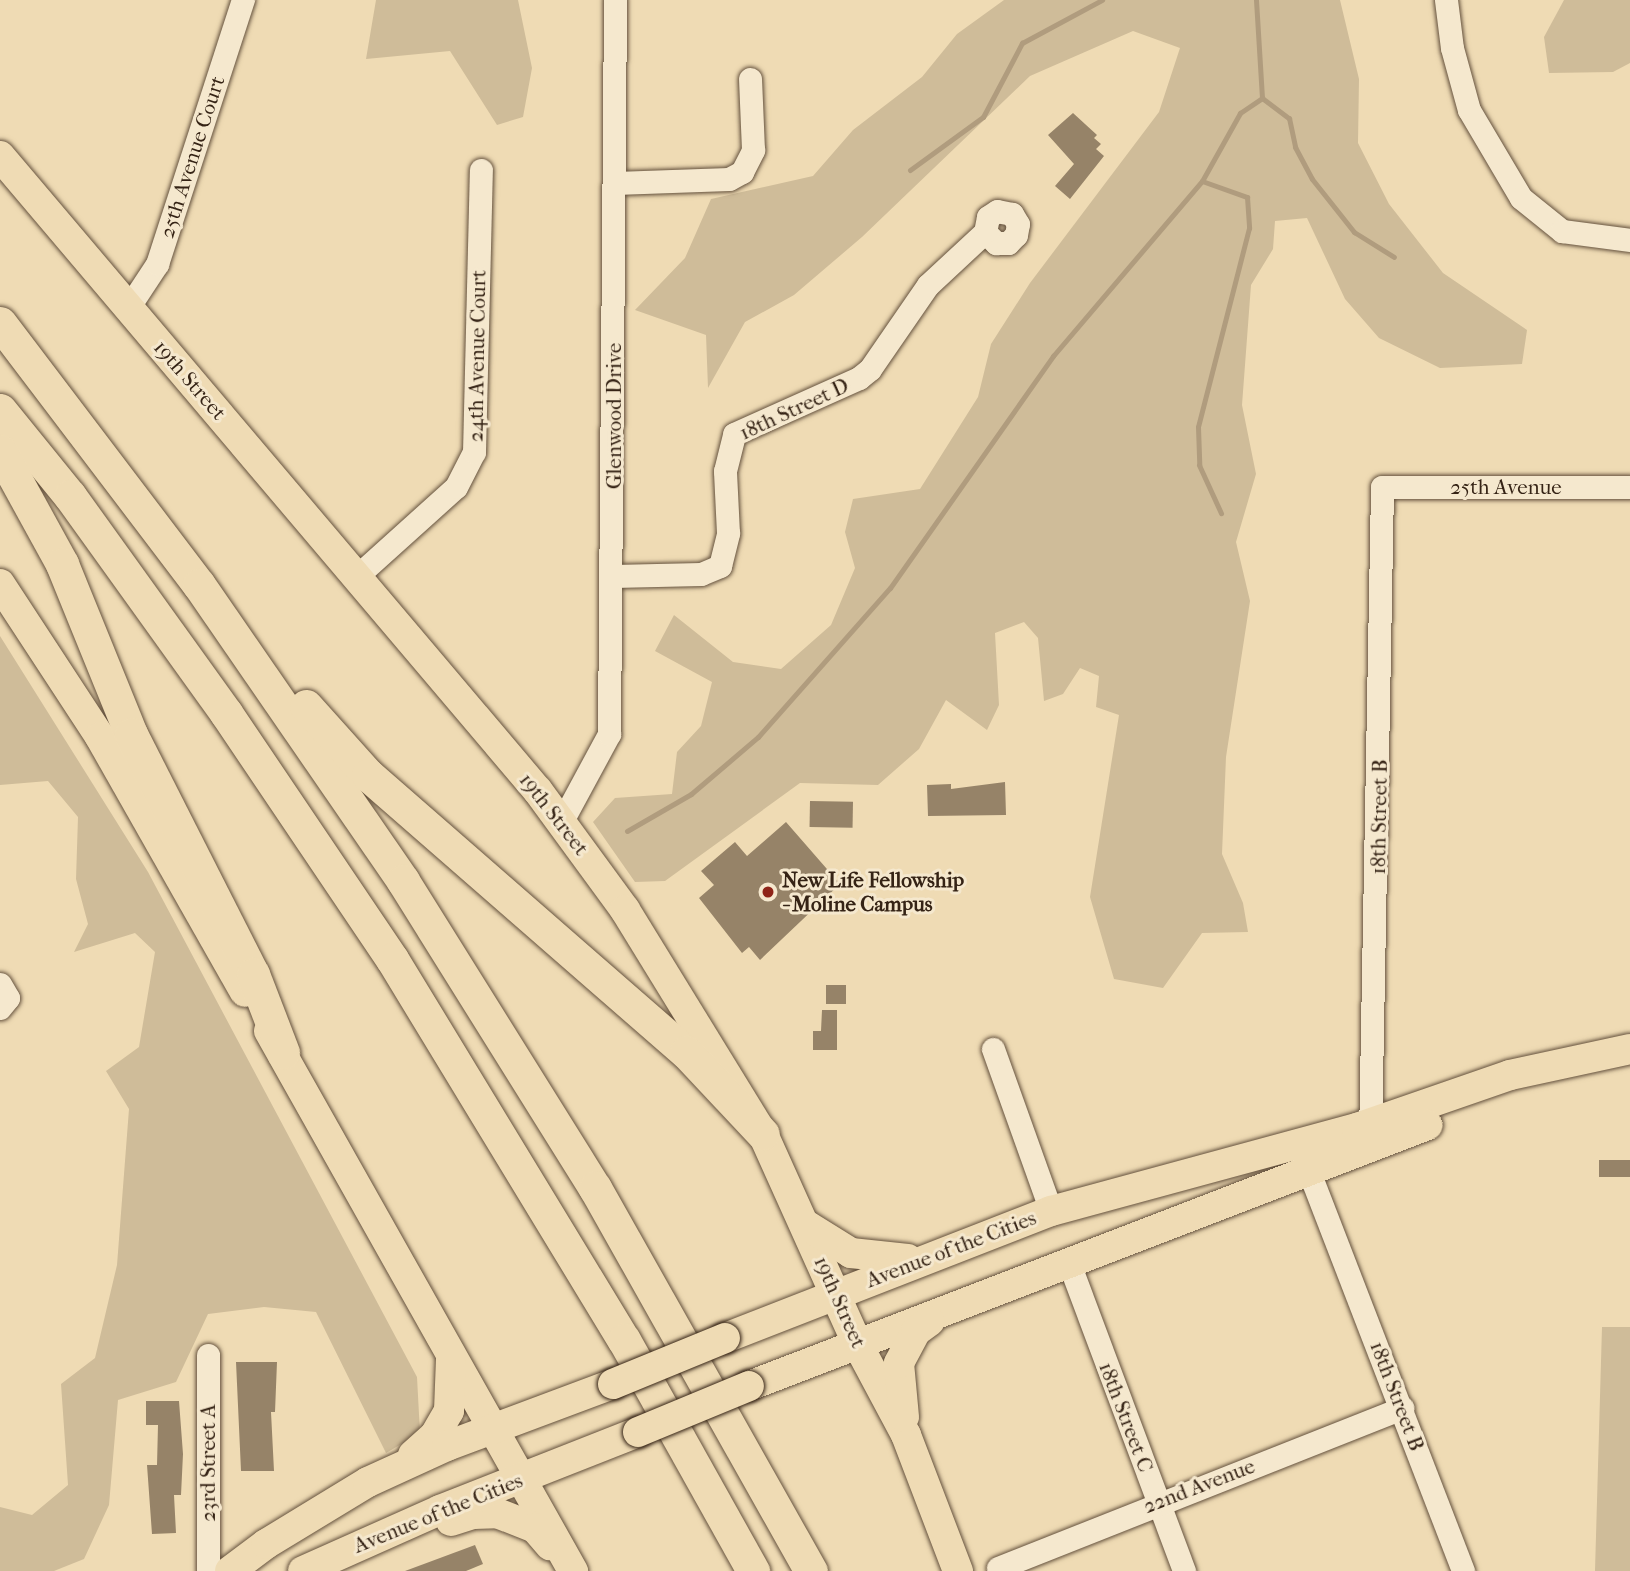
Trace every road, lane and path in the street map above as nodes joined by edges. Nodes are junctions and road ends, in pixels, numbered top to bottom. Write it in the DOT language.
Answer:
graph roads {
  1 [pos="243,0"];
  2 [pos="615,0"];
  3 [pos="1446,0"];
  4 [pos="750,79"];
  5 [pos="0,156"];
  6 [pos="481,170"];
  7 [pos="615,183"];
  8 [pos="985,232"];
  9 [pos="1630,240"];
  10 [pos="128,308"];
  11 [pos="0,323"];
  12 [pos="0,410"];
  13 [pos="0,451"];
  14 [pos="1382,487"];
  15 [pos="1630,488"];
  16 [pos="181,561"];
  17 [pos="356,576"];
  18 [pos="613,576"];
  19 [pos="0,584"];
  20 [pos="562,821"];
  21 [pos="0,984"];
  22 [pos="0,1008"];
  23 [pos="993,1049"];
  24 [pos="1630,1049"];
  25 [pos="283,1052"];
  26 [pos="763,1134"];
  27 [pos="1370,1135"];
  28 [pos="1304,1156"];
  29 [pos="1051,1211"];
  30 [pos="804,1223"];
  31 [pos="922,1258"];
  32 [pos="1069,1262"];
  33 [pos="836,1294"];
  34 [pos="948,1309"];
  35 [pos="858,1345"];
  36 [pos="208,1355"];
  37 [pos="451,1358"];
  38 [pos="1402,1408"];
  39 [pos="493,1430"];
  40 [pos="906,1435"];
  41 [pos="390,1472"];
  42 [pos="521,1479"];
  43 [pos="1158,1502"];
  44 [pos="998,1568"];
  45 [pos="572,1570"];
  46 [pos="208,1571"];
  47 [pos="230,1571"];
  48 [pos="303,1571"];
  49 [pos="334,1571"];
  50 [pos="753,1571"];
  51 [pos="811,1571"];
  52 [pos="958,1571"];
  53 [pos="1184,1571"];
  54 [pos="1463,1571"];
  1 -- 10 [label="street, 25th Avenue Court"];
  2 -- 7 [label="street, Glenwood Drive"];
  3 -- 9 [label="street"];
  4 -- 7 [label="street"];
  5 -- 10 [label="main road, 19th Street"];
  6 -- 17 [label="street, 24th Avenue Court"];
  7 -- 18 [label="street, Glenwood Drive"];
  8 -- 18 [label="street, 18th Street D"];
  10 -- 17 [label="main road, 19th Street"];
  11 -- 16 [label="highway"];
  12 -- 50 [label="highway"];
  13 -- 25 [label="highway"];
  14 -- 15 [label="street, 25th Avenue"];
  14 -- 27 [label="street, 18th Street B"];
  16 -- 26 [label="highway"];
  16 -- 51 [label="highway"];
  17 -- 20 [label="main road, 19th Street"];
  18 -- 20 [label="street, Glenwood Drive"];
  19 -- 25 [label="main road"];
  20 -- 26 [label="main road, 19th Street"];
  21 -- 22 [label="street"];
  23 -- 29 [label="street"];
  24 -- 27 [label="main road, Avenue of the Cities"];
  25 -- 37 [label="main road"];
  26 -- 30 [label="main road, 19th Street"];
  27 -- 28 [label="main road, Avenue of the Cities"];
  28 -- 29 [label="main road, Avenue of the Cities"];
  28 -- 32 [label="main road, Avenue of the Cities"];
  28 -- 38 [label="street, 18th Street B"];
  29 -- 31 [label="main road, Avenue of the Cities"];
  30 -- 31 [label="main road"];
  30 -- 33 [label="main road, 19th Street"];
  31 -- 33 [label="main road, Avenue of the Cities"];
  32 -- 34 [label="main road, Avenue of the Cities"];
  32 -- 43 [label="street, 18th Street C"];
  33 -- 35 [label="main road, 19th Street"];
  33 -- 39 [label="main road, Avenue of the Cities, bridge"];
  34 -- 35 [label="main road, Avenue of the Cities"];
  34 -- 40 [label="main road"];
  35 -- 40 [label="main road, 19th Street"];
  35 -- 42 [label="main road, Avenue of the Cities, bridge"];
  36 -- 46 [label="street, 23rd Street A"];
  37 -- 39 [label="main road"];
  37 -- 41 [label="main road"];
  38 -- 43 [label="street, 22nd Avenue"];
  38 -- 54 [label="street, 18th Street B"];
  39 -- 41 [label="main road, Avenue of the Cities"];
  39 -- 42 [label="main road"];
  40 -- 52 [label="main road, 19th Street"];
  41 -- 47 [label="main road, Avenue of the Cities"];
  42 -- 45 [label="main road"];
  42 -- 48 [label="main road, Avenue of the Cities"];
  43 -- 44 [label="street, 22nd Avenue"];
  43 -- 53 [label="street, 18th Street C"];
  45 -- 49 [label="main road"];
}
